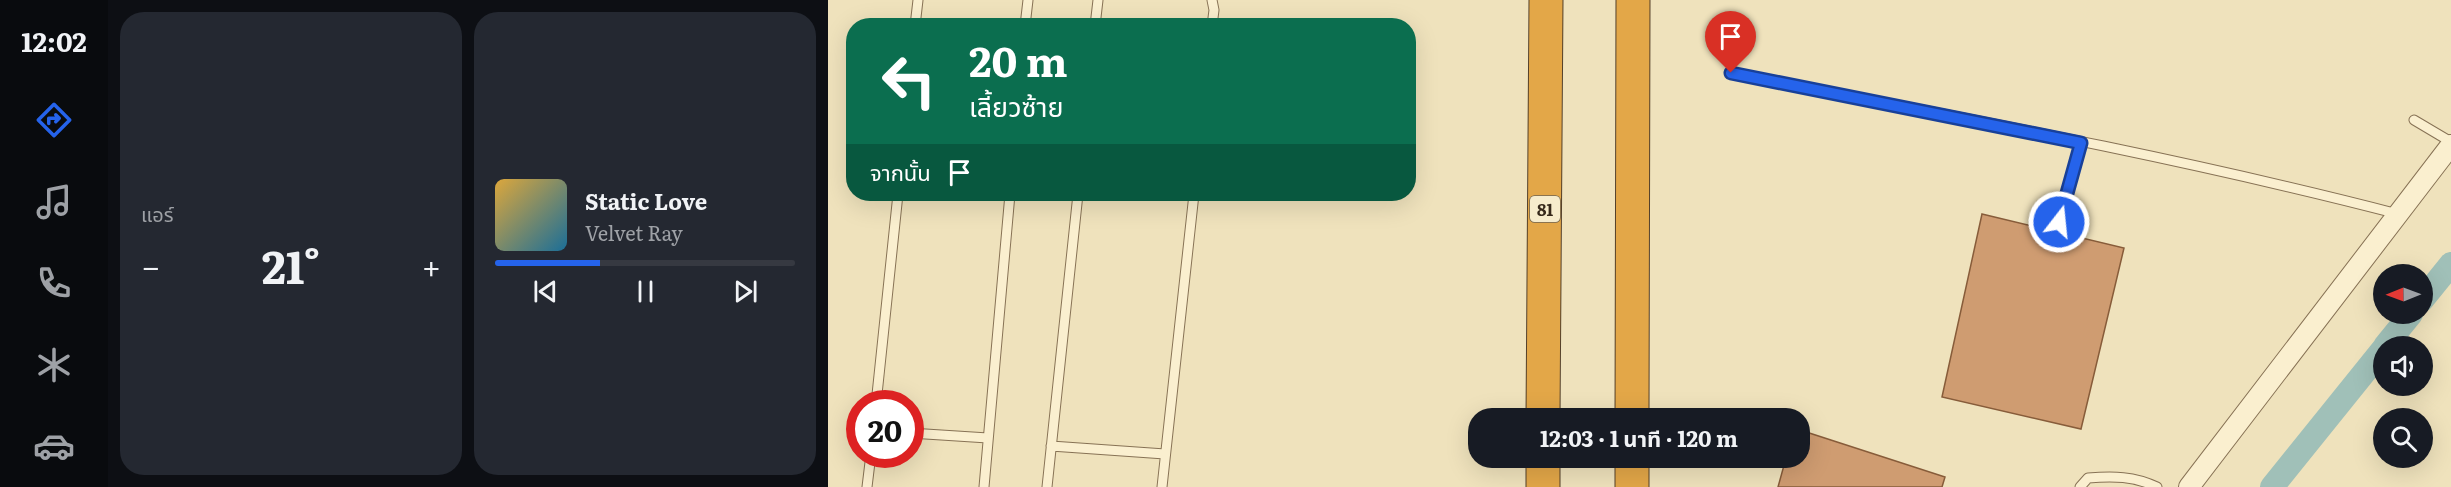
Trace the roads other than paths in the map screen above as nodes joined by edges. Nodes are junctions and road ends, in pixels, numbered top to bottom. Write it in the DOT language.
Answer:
graph roads {
  1 [pos="918,0"];
  2 [pos="1028,0"];
  3 [pos="1098,0"];
  4 [pos="1212,0"];
  5 [pos="1546,0"];
  6 [pos="1633,0"];
  7 [pos="916,18"];
  8 [pos="1026,18"];
  9 [pos="1096,18"];
  10 [pos="1213,18"];
  11 [pos="1731,73"];
  12 [pos="2414,120"];
  13 [pos="2081,143"];
  14 [pos="2451,143"];
  15 [pos="897,201"];
  16 [pos="1009,201"];
  17 [pos="1077,201"];
  18 [pos="1193,201"];
  19 [pos="2398,214"];
  20 [pos="2059,222"];
  21 [pos="877,390"];
  22 [pos="1543,408"];
  23 [pos="1632,408"];
  24 [pos="924,434"];
  25 [pos="988,438"];
  26 [pos="1051,446"];
  27 [pos="1166,454"];
  28 [pos="869,468"];
  29 [pos="1543,468"];
  30 [pos="1632,468"];
  31 [pos="867,487"];
  32 [pos="984,487"];
  33 [pos="1047,487"];
  34 [pos="1162,487"];
  35 [pos="1543,487"];
  36 [pos="1632,487"];
  37 [pos="2080,487"];
  38 [pos="2157,487"];
  39 [pos="2189,487"];
  1 -- 7 [label="lane"];
  2 -- 8 [label="lane"];
  3 -- 9 [label="lane"];
  4 -- 10 [label="lane"];
  5 -- 22 [label="highway, 81"];
  6 -- 23 [label="highway"];
  11 -- 13 [label="lane"];
  12 -- 14 [label="lane"];
  13 -- 19 [label="lane"];
  13 -- 20 [label="lane"];
  14 -- 19 [label="street"];
  15 -- 21 [label="lane"];
  16 -- 25 [label="lane"];
  17 -- 26 [label="lane"];
  18 -- 27 [label="lane"];
  19 -- 39 [label="street"];
  24 -- 25 [label="lane"];
  25 -- 32 [label="lane"];
  26 -- 27 [label="lane"];
  26 -- 33 [label="lane"];
  27 -- 34 [label="lane"];
  28 -- 31 [label="lane"];
  29 -- 35 [label="highway"];
  30 -- 36 [label="highway"];
  37 -- 38 [label="lane"];
}
